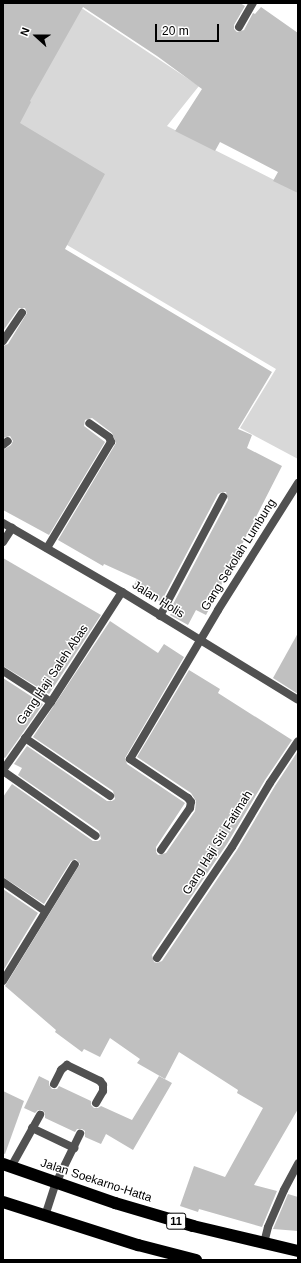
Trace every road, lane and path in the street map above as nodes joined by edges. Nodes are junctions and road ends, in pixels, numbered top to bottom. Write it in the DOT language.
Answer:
graph roads {
  1 [pos="254,3"];
  2 [pos="239,27"];
  3 [pos="22,313"];
  4 [pos="3,341"];
  5 [pos="89,423"];
  6 [pos="298,483"];
  7 [pos="224,497"];
  8 [pos="3,522"];
  9 [pos="12,528"];
  10 [pos="3,542"];
  11 [pos="46,548"];
  12 [pos="122,592"];
  13 [pos="160,616"];
  14 [pos="201,641"];
  15 [pos="3,671"];
  16 [pos="298,700"];
  17 [pos="51,702"];
  18 [pos="25,738"];
  19 [pos="298,741"];
  20 [pos="3,770"];
  21 [pos="110,796"];
  22 [pos="96,836"];
  23 [pos="162,850"];
  24 [pos="75,864"];
  25 [pos="3,882"];
  26 [pos="46,911"];
  27 [pos="157,958"];
  28 [pos="3,982"];
  29 [pos="54,1084"];
  30 [pos="96,1103"];
  31 [pos="40,1116"];
  32 [pos="32,1128"];
  33 [pos="80,1134"];
  34 [pos="74,1148"];
  35 [pos="298,1164"];
  36 [pos="7,1165"];
  37 [pos="56,1184"];
  38 [pos="3,1202"];
  39 [pos="45,1216"];
  40 [pos="264,1243"];
  41 [pos="298,1251"];
  42 [pos="196,1260"];
  1 -- 2 [label="street"];
  3 -- 4 [label="street"];
  5 -- 11 [label="street"];
  6 -- 14 [label="street, Gang Sekolah Lumbung"];
  7 -- 13 [label="street"];
  8 -- 9 [label="street, Jalan Holis"];
  9 -- 10 [label="street"];
  9 -- 11 [label="street, Jalan Holis"];
  11 -- 12 [label="street, Jalan Holis"];
  12 -- 13 [label="street, Jalan Holis"];
  12 -- 17 [label="street, Gang Haji Saleh Abas"];
  13 -- 14 [label="street, Jalan Holis"];
  14 -- 16 [label="street, Jalan Holis"];
  14 -- 23 [label="street, Gang Sekolah Lumbung"];
  15 -- 17 [label="street"];
  17 -- 18 [label="street, Gang Haji Saleh Abas"];
  18 -- 20 [label="street, Gang Haji Saleh Abas"];
  18 -- 21 [label="street"];
  19 -- 27 [label="street, Gang Haji Siti Fatimah"];
  20 -- 22 [label="street"];
  24 -- 26 [label="street"];
  25 -- 26 [label="street"];
  26 -- 28 [label="street"];
  29 -- 30 [label="street"];
  31 -- 32 [label="street"];
  32 -- 34 [label="street"];
  32 -- 36 [label="street"];
  33 -- 34 [label="street"];
  34 -- 37 [label="street"];
  35 -- 40 [label="street"];
  36 -- 37 [label="highway, Jalan Soekarno-Hatta / 11"];
  37 -- 39 [label="street"];
  37 -- 40 [label="highway, Jalan Soekarno-Hatta / 11"];
  38 -- 39 [label="highway"];
  39 -- 42 [label="highway"];
  40 -- 41 [label="highway, Jalan Soekarno-Hatta / 11"];
}
